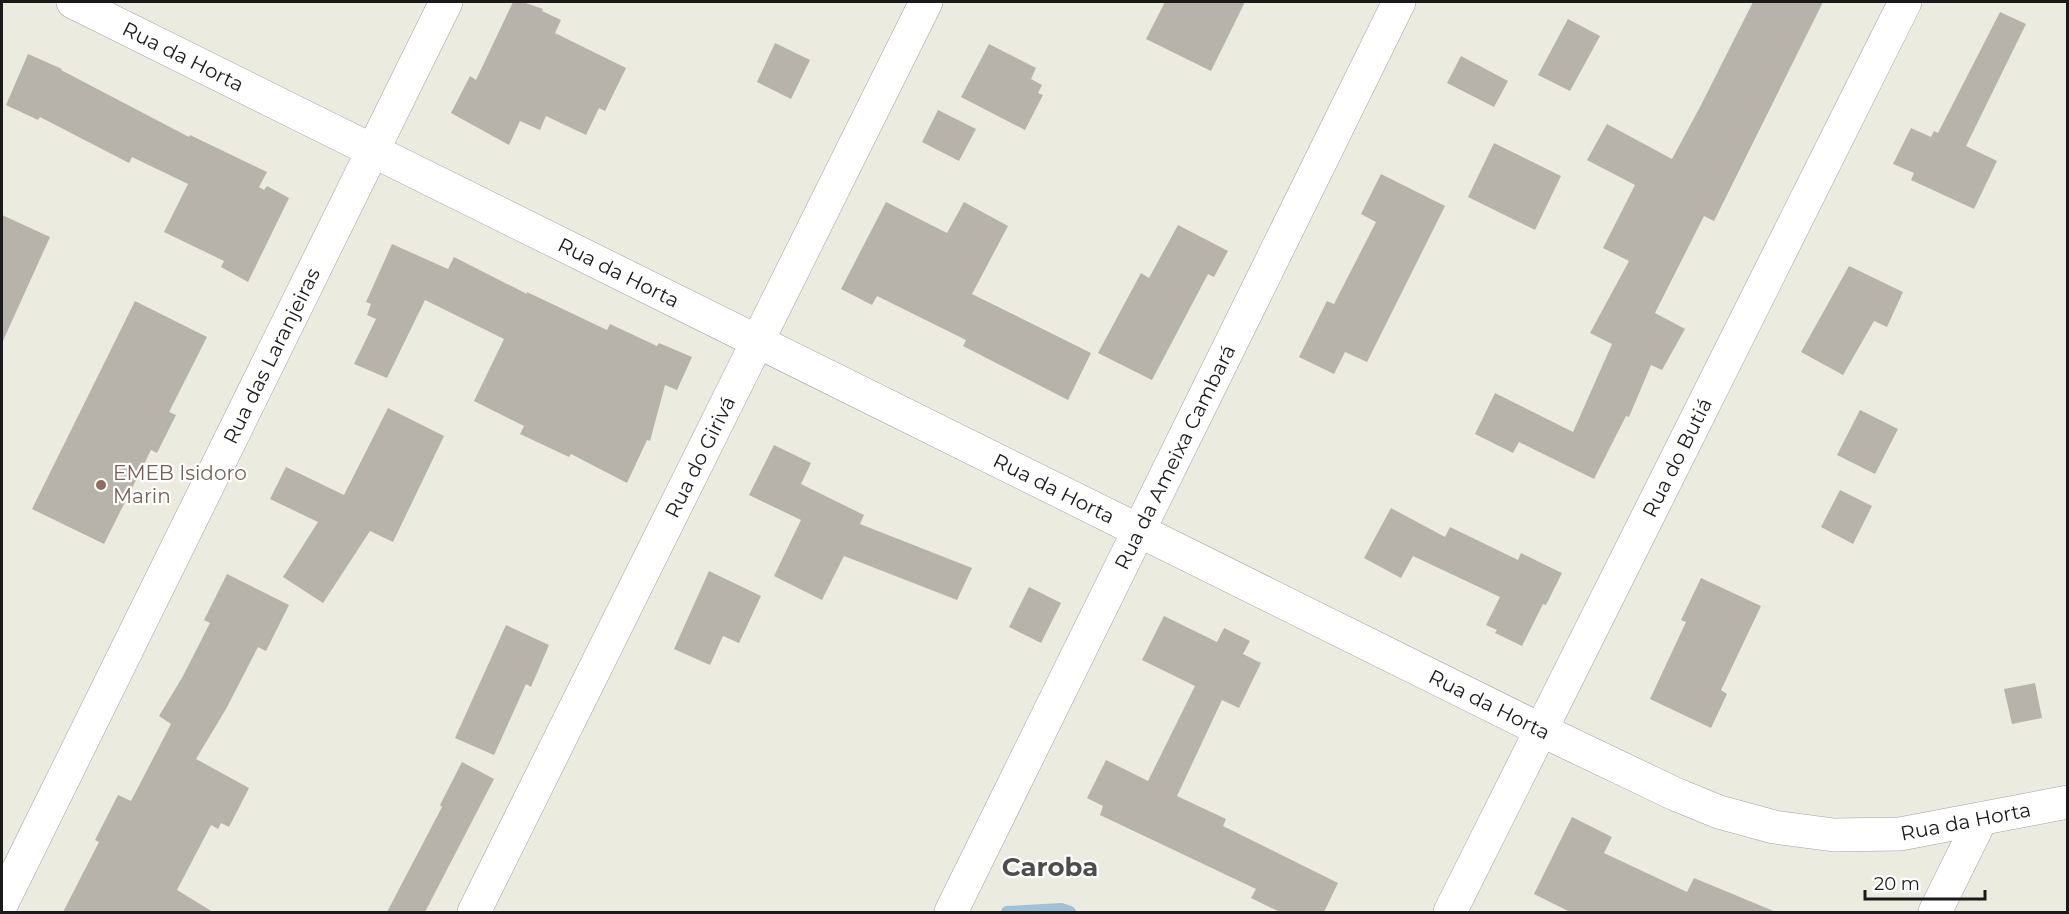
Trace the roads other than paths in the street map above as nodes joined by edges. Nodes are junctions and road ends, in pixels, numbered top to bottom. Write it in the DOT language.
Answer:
graph roads {
  1 [pos="73,2"];
  2 [pos="446,2"];
  3 [pos="926,2"];
  4 [pos="1400,2"];
  5 [pos="1905,2"];
  6 [pos="373,150"];
  7 [pos="758,340"];
  8 [pos="1139,530"];
  9 [pos="1541,730"];
  10 [pos="2067,802"];
  11 [pos="1981,819"];
  12 [pos="2,903"];
  13 [pos="474,912"];
  14 [pos="951,912"];
  15 [pos="1450,912"];
  16 [pos="1935,912"];
  1 -- 6 [label="street, Rua da Horta"];
  2 -- 6 [label="street, Rua das Laranjeiras"];
  3 -- 7 [label="street, Rua do Girivá"];
  4 -- 8 [label="street, Rua da Ameixa Cambará"];
  5 -- 9 [label="street, Rua do Butiá"];
  6 -- 7 [label="street, Rua da Horta"];
  6 -- 12 [label="street, Rua das Laranjeiras"];
  7 -- 8 [label="street, Rua da Horta"];
  7 -- 13 [label="street, Rua do Girivá"];
  8 -- 9 [label="street, Rua da Horta"];
  8 -- 14 [label="street, Rua da Ameixa Cambará"];
  9 -- 11 [label="street, Rua da Horta"];
  9 -- 15 [label="street, Rua do Butiá"];
  10 -- 11 [label="street, Rua da Horta"];
  11 -- 16 [label="street"];
}
